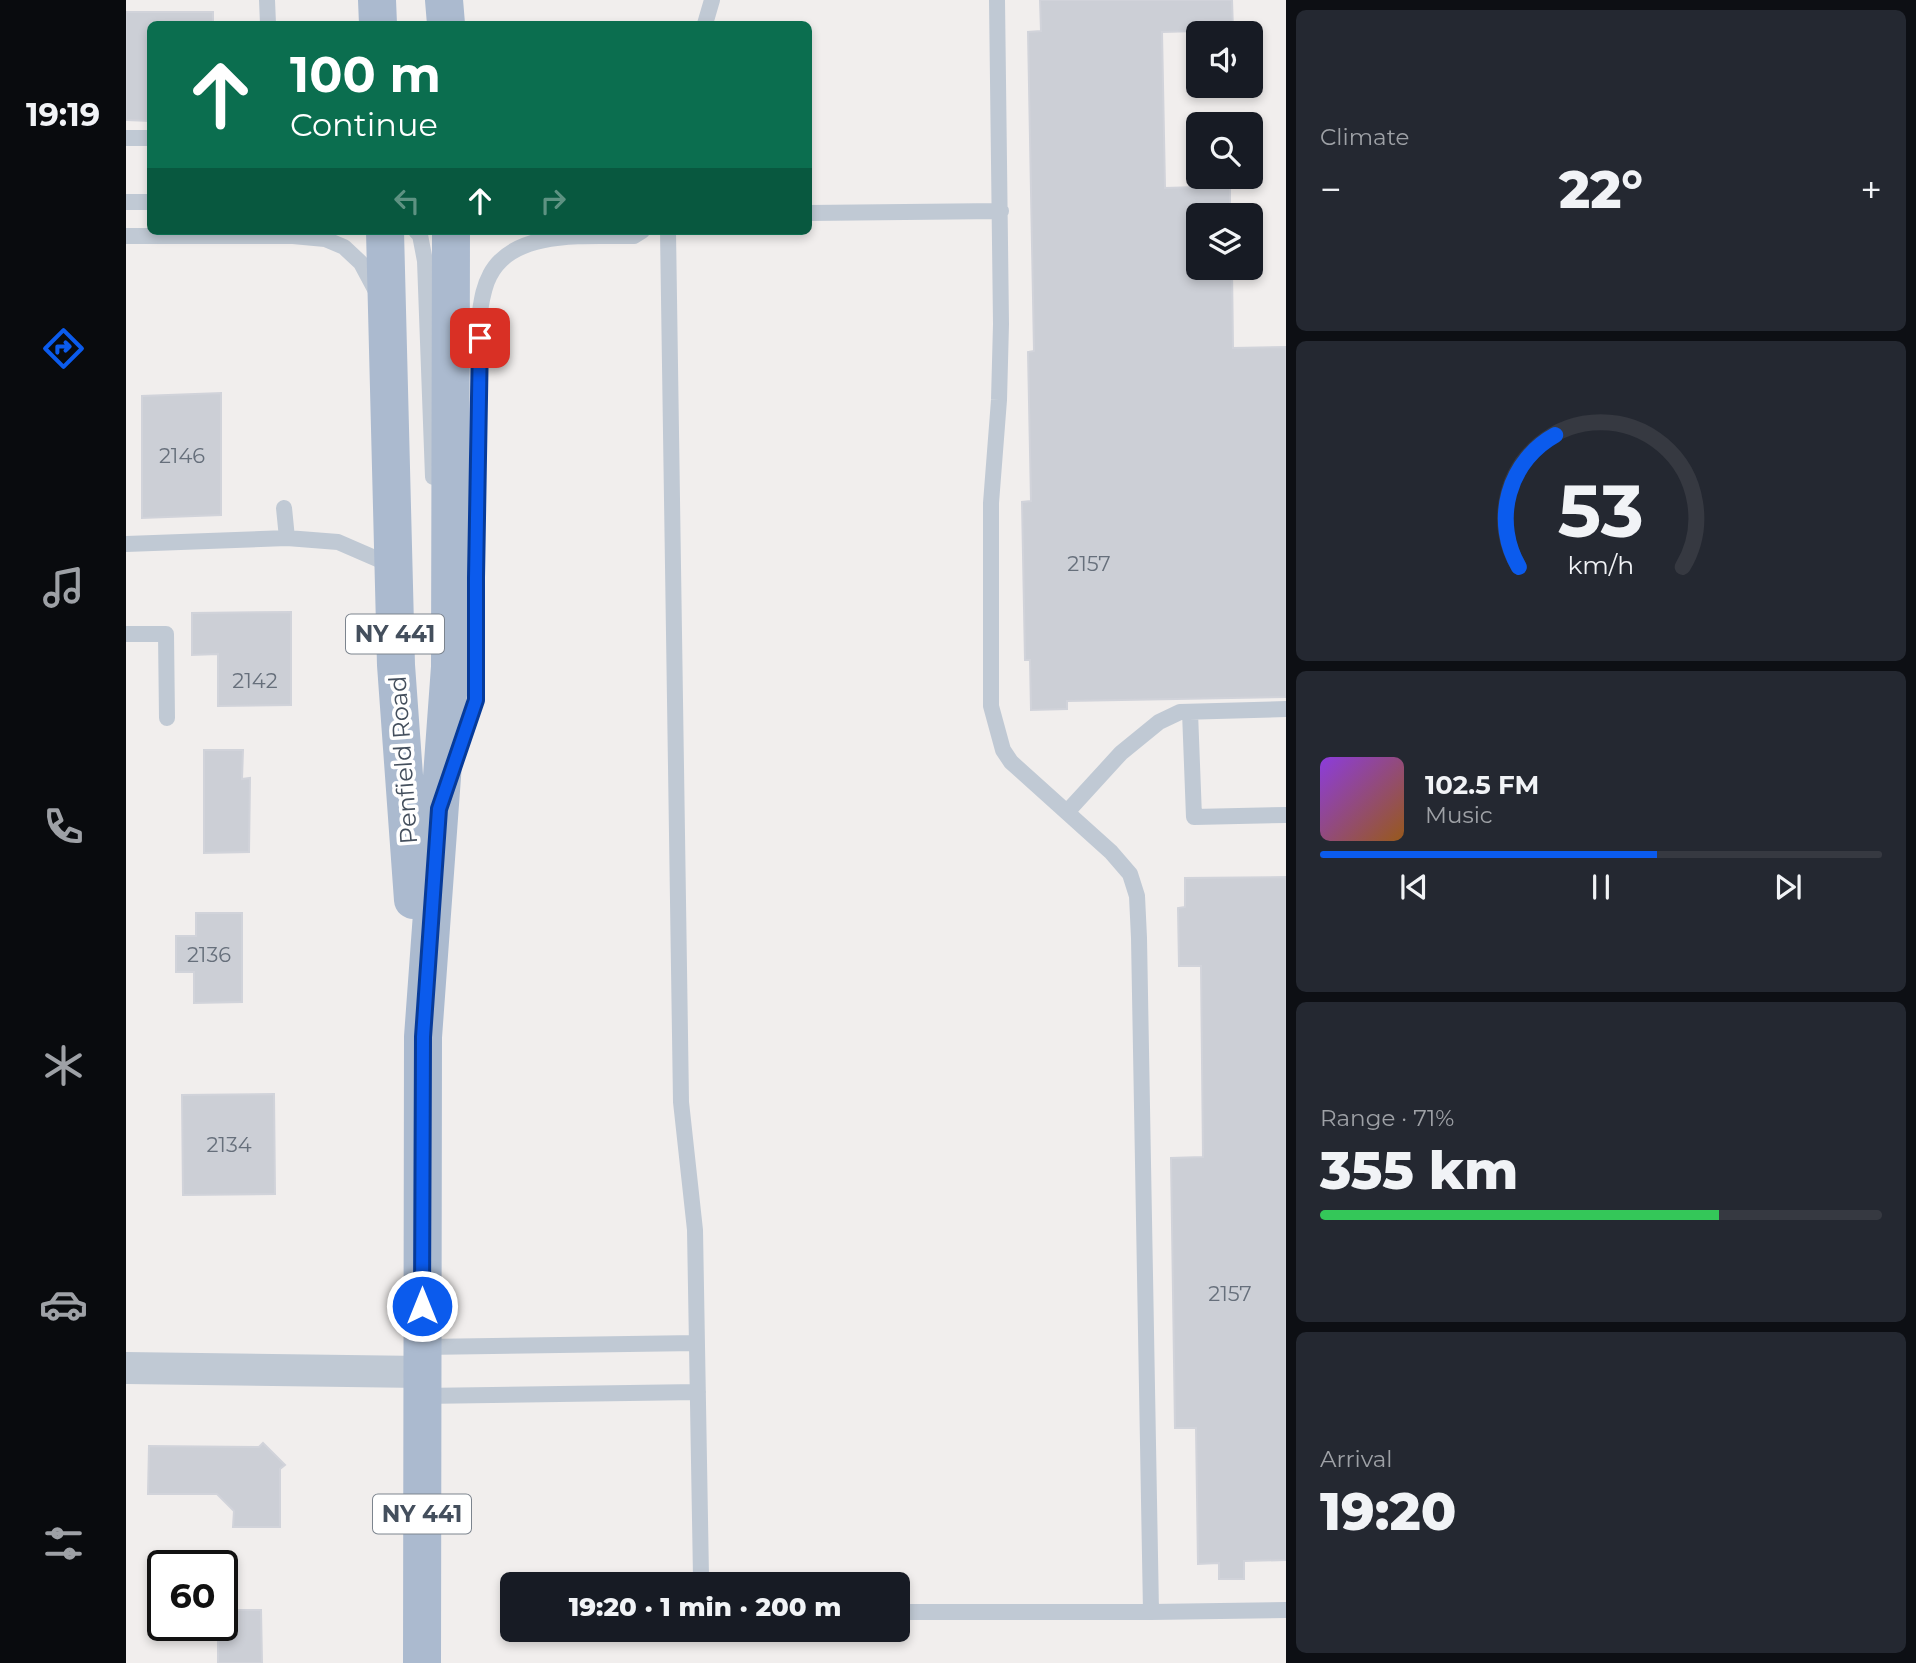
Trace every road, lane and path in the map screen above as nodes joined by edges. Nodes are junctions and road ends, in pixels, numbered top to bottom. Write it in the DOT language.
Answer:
graph roads {
  1 [pos="268,0"];
  2 [pos="377,0"];
  3 [pos="444,0"];
  4 [pos="712,0"];
  5 [pos="997,0"];
  6 [pos="268,21"];
  7 [pos="378,21"];
  8 [pos="446,21"];
  9 [pos="706,21"];
  10 [pos="126,138"];
  11 [pos="147,138"];
  12 [pos="126,201"];
  13 [pos="147,202"];
  14 [pos="1000,211"];
  15 [pos="812,213"];
  16 [pos="385,235"];
  17 [pos="420,235"];
  18 [pos="451,235"];
  19 [pos="636,235"];
  20 [pos="668,235"];
  21 [pos="126,236"];
  22 [pos="387,313"];
  23 [pos="284,508"];
  24 [pos="286,538"];
  25 [pos="126,544"];
  26 [pos="394,566"];
  27 [pos="450,583"];
  28 [pos="126,634"];
  29 [pos="1286,709"];
  30 [pos="1190,712"];
  31 [pos="167,718"];
  32 [pos="439,809"];
  33 [pos="1067,812"];
  34 [pos="1286,816"];
  35 [pos="423,1037"];
  36 [pos="697,1343"];
  37 [pos="126,1368"];
  38 [pos="422,1372"];
  39 [pos="698,1392"];
  40 [pos="701,1572"];
  41 [pos="1286,1610"];
  42 [pos="910,1612"];
  43 [pos="1151,1612"];
  44 [pos="422,1663"];
  1 -- 6 [label="lane"];
  2 -- 7 [label="main road"];
  3 -- 8 [label="main road"];
  4 -- 9 [label="lane"];
  5 -- 14 [label="lane"];
  10 -- 11 [label="lane"];
  12 -- 13 [label="lane"];
  14 -- 15 [label="lane"];
  14 -- 33 [label="lane"];
  16 -- 22 [label="main road, Penfield Road / NY 441"];
  17 -- 27 [label="lane"];
  18 -- 27 [label="main road, Penfield Road / NY 441"];
  19 -- 32 [label="lane"];
  20 -- 36 [label="lane"];
  21 -- 22 [label="lane"];
  22 -- 26 [label="main road, Penfield Road / NY 441"];
  23 -- 24 [label="lane"];
  24 -- 25 [label="lane"];
  24 -- 26 [label="lane"];
  26 -- 35 [label="main road, Penfield Road / NY 441"];
  27 -- 32 [label="main road, Penfield Road / NY 441"];
  28 -- 31 [label="lane"];
  29 -- 30 [label="lane"];
  30 -- 33 [label="lane"];
  30 -- 34 [label="lane"];
  32 -- 35 [label="main road, Penfield Road / NY 441"];
  33 -- 43 [label="lane"];
  35 -- 38 [label="main road, Penfield Road / NY 441"];
  36 -- 38 [label="lane"];
  36 -- 39 [label="lane"];
  37 -- 38 [label="street"];
  38 -- 39 [label="lane"];
  38 -- 44 [label="main road, Penfield Road / NY 441"];
  39 -- 40 [label="lane"];
  41 -- 43 [label="lane"];
  42 -- 43 [label="lane"];
}
